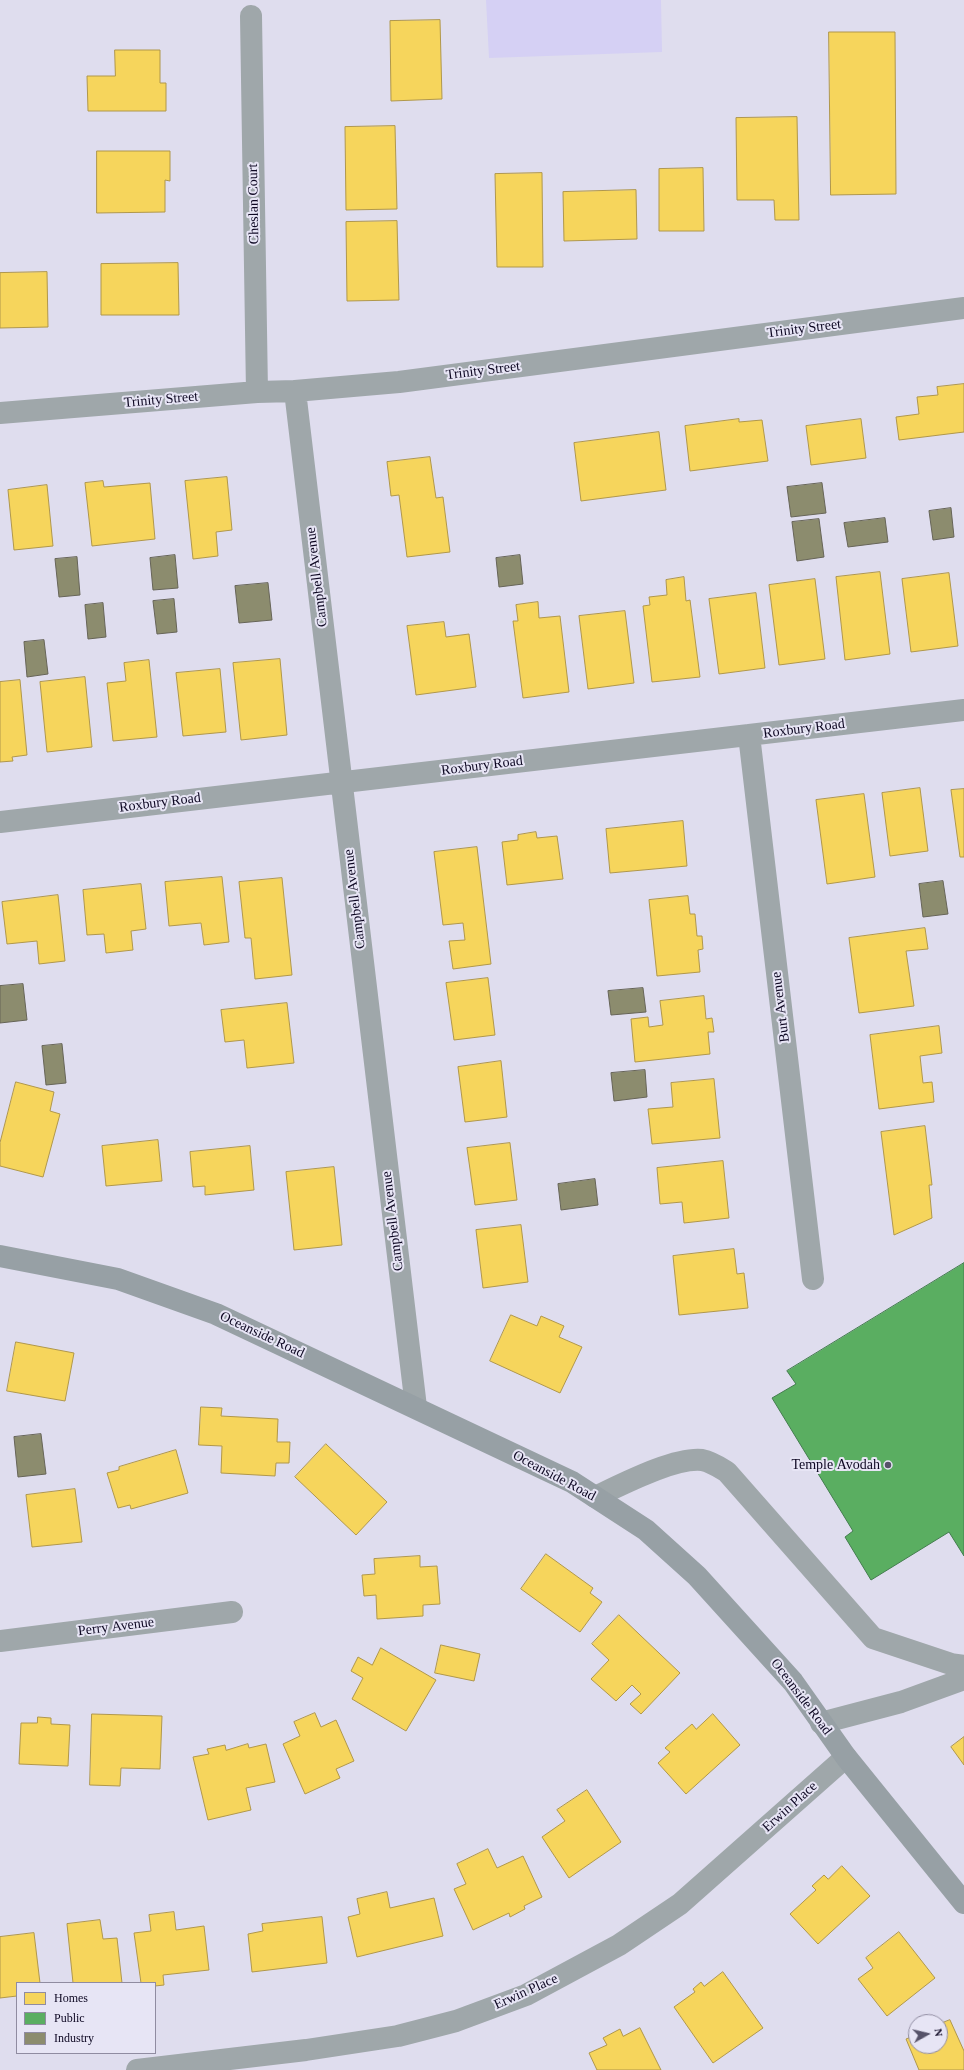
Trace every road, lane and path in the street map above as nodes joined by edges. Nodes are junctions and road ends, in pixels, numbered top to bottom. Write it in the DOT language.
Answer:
graph roads {
  1 [pos="251,16"];
  2 [pos="964,308"];
  3 [pos="295,391"];
  4 [pos="257,392"];
  5 [pos="0,413"];
  6 [pos="964,710"];
  7 [pos="749,735"];
  8 [pos="341,782"];
  9 [pos="0,822"];
  10 [pos="0,1256"];
  11 [pos="813,1279"];
  12 [pos="416,1407"];
  13 [pos="595,1497"];
  14 [pos="232,1612"];
  15 [pos="0,1641"];
  16 [pos="964,1666"];
  17 [pos="964,1679"];
  18 [pos="821,1723"];
  19 [pos="846,1757"];
  20 [pos="964,1903"];
  21 [pos="137,2070"];
  1 -- 4 [label="street, Cheslan Court"];
  2 -- 3 [label="street, Trinity Street"];
  3 -- 4 [label="street, Trinity Street"];
  3 -- 8 [label="street, Campbell Avenue"];
  4 -- 5 [label="street, Trinity Street"];
  6 -- 7 [label="street, Roxbury Road"];
  7 -- 8 [label="street, Roxbury Road"];
  7 -- 11 [label="street, Burt Avenue"];
  8 -- 9 [label="street, Roxbury Road"];
  8 -- 12 [label="street, Campbell Avenue"];
  10 -- 12 [label="main road, Oceanside Road"];
  12 -- 13 [label="main road, Oceanside Road"];
  13 -- 16 [label="street"];
  13 -- 18 [label="main road, Oceanside Road"];
  14 -- 15 [label="street, Perry Avenue"];
  17 -- 18 [label="street"];
  18 -- 19 [label="main road, Oceanside Road"];
  19 -- 20 [label="main road, Oceanside Road"];
  19 -- 21 [label="street, Erwin Place"];
}
